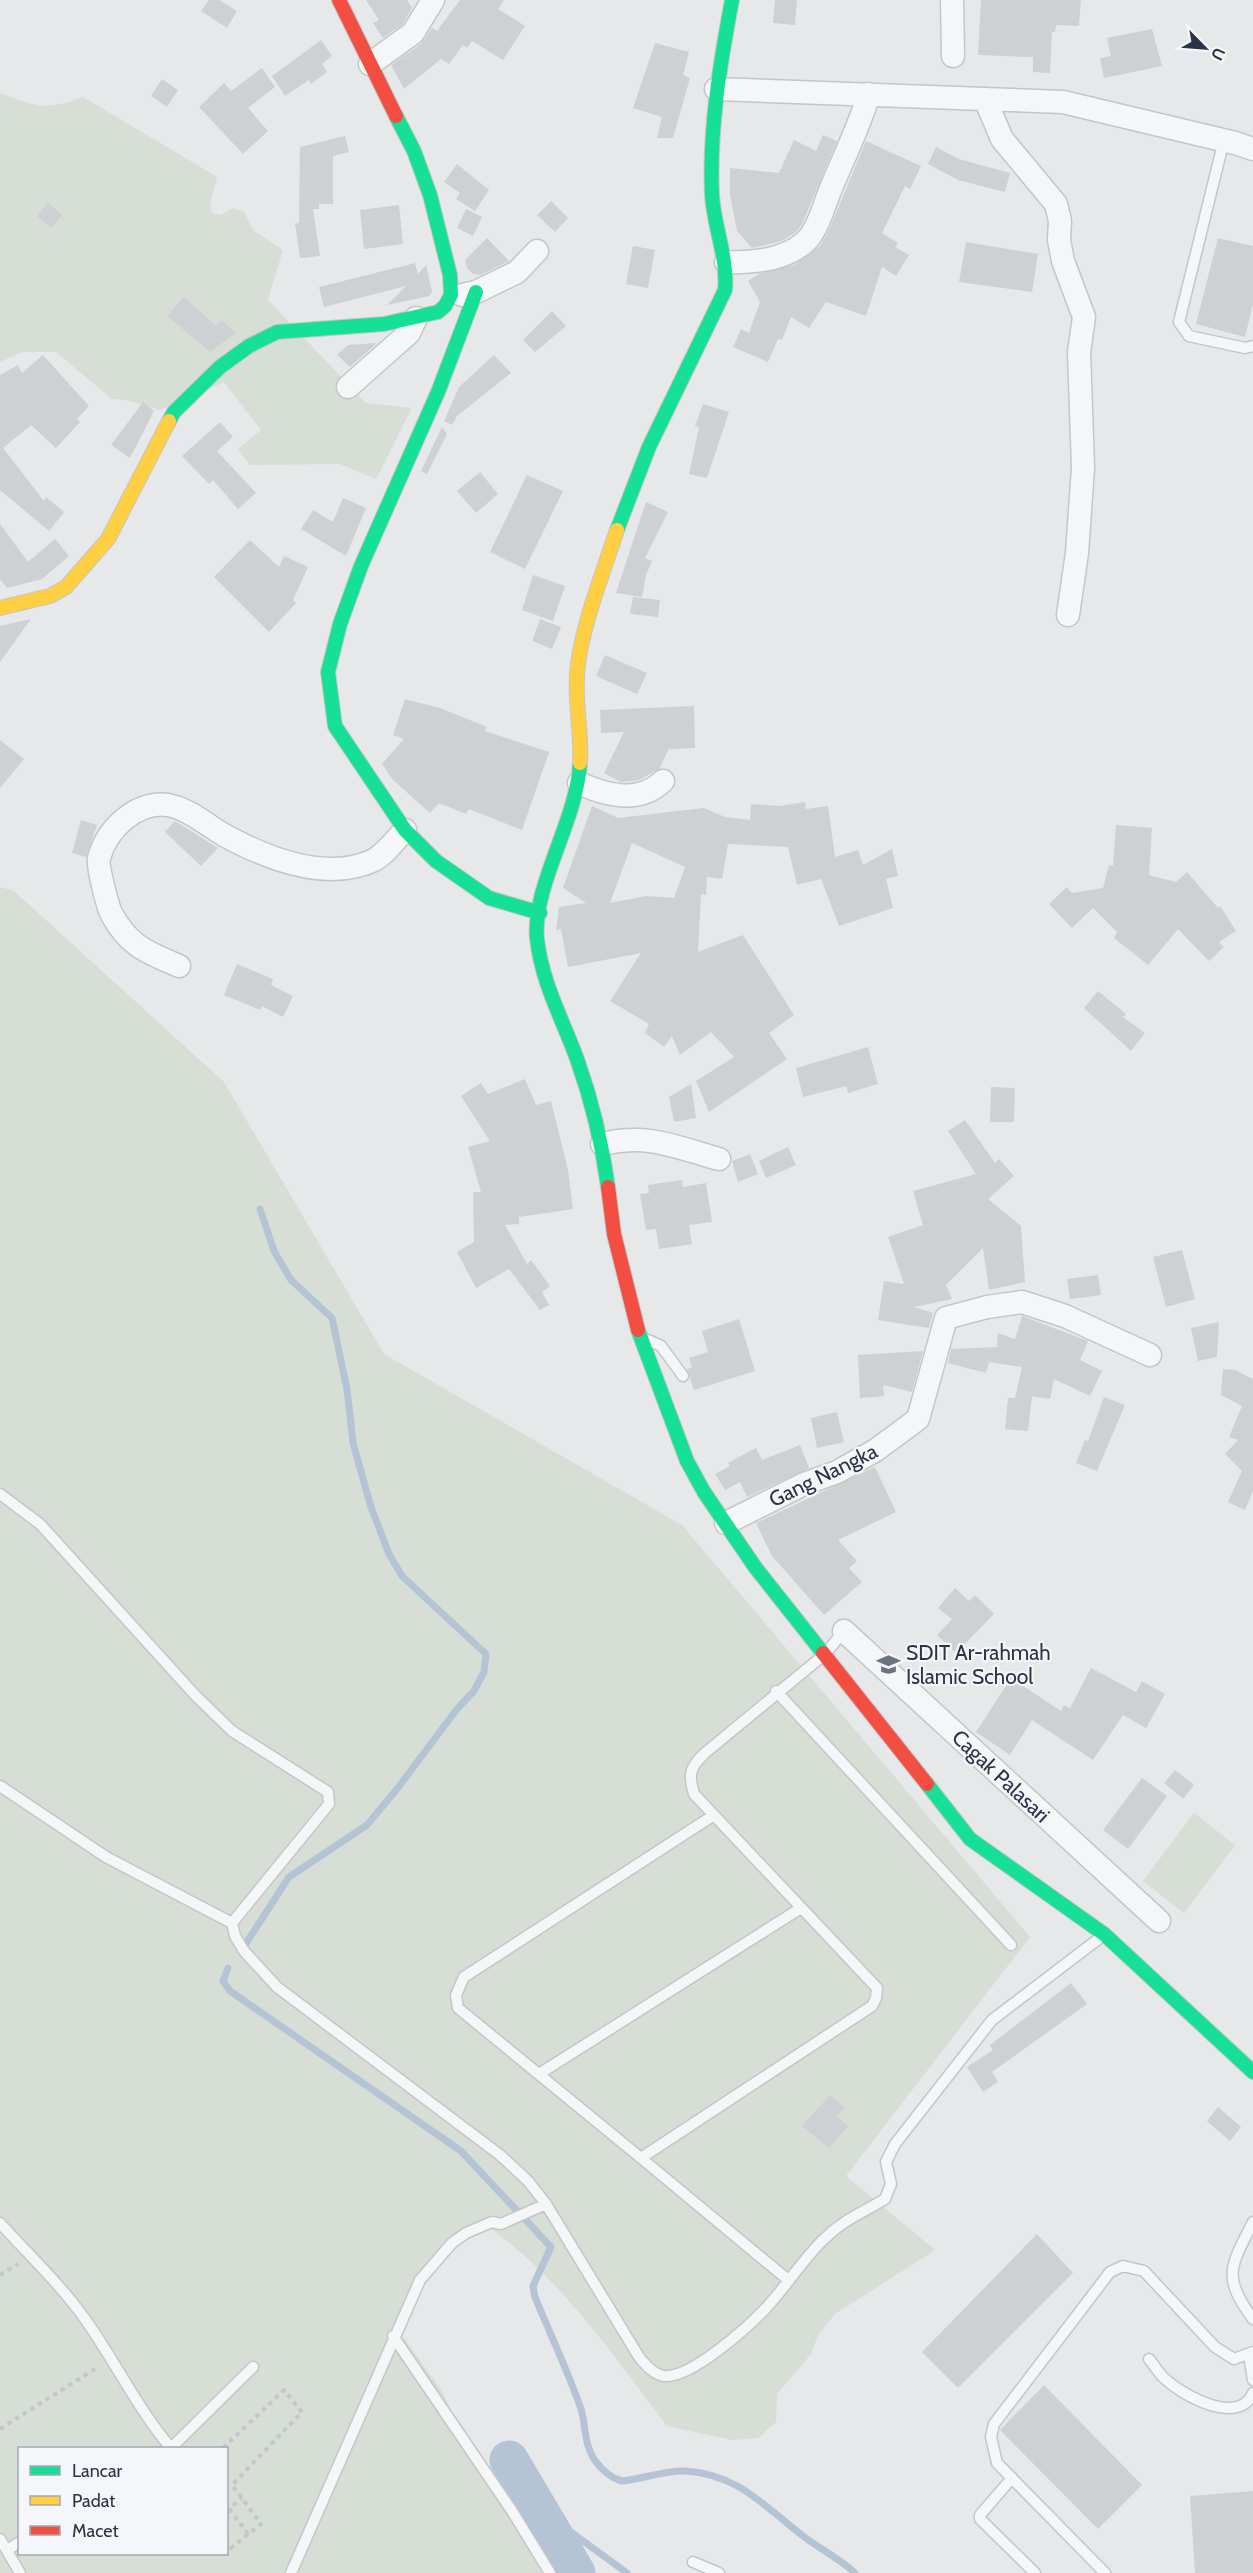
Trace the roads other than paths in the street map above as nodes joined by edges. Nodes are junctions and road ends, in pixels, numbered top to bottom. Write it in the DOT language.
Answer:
graph roads {
  1 [pos="339,0"];
  2 [pos="433,0"];
  3 [pos="732,0"];
  4 [pos="952,0"];
  5 [pos="954,56"];
  6 [pos="370,64"];
  7 [pos="716,89"];
  8 [pos="869,94"];
  9 [pos="985,99"];
  10 [pos="1224,140"];
  11 [pos="1253,149"];
  12 [pos="537,251"];
  13 [pos="726,262"];
  14 [pos="476,292"];
  15 [pos="451,295"];
  16 [pos="416,318"];
  17 [pos="1253,346"];
  18 [pos="348,387"];
  19 [pos="0,608"];
  20 [pos="1068,615"];
  21 [pos="663,781"];
  22 [pos="579,783"];
  23 [pos="405,830"];
  24 [pos="540,913"];
  25 [pos="179,966"];
  26 [pos="602,1144"];
  27 [pos="719,1159"];
  28 [pos="640,1337"];
  29 [pos="1150,1355"];
  30 [pos="683,1376"];
  31 [pos="0,1494"];
  32 [pos="726,1523"];
  33 [pos="844,1630"];
  34 [pos="825,1654"];
  35 [pos="776,1691"];
  36 [pos="0,1786"];
  37 [pos="714,1815"];
  38 [pos="801,1908"];
  39 [pos="1159,1921"];
  40 [pos="232,1923"];
  41 [pos="1104,1934"];
  42 [pos="1011,1945"];
  43 [pos="1253,2072"];
  44 [pos="539,2074"];
  45 [pos="641,2158"];
  46 [pos="546,2204"];
  47 [pos="1253,2222"];
  48 [pos="0,2223"];
  49 [pos="787,2279"];
  50 [pos="1253,2319"];
  51 [pos="393,2336"];
  52 [pos="1251,2353"];
  53 [pos="1149,2358"];
  54 [pos="253,2367"];
  55 [pos="1253,2380"];
  56 [pos="1253,2393"];
  57 [pos="170,2447"];
  58 [pos="172,2447"];
  59 [pos="1012,2478"];
  60 [pos="0,2539"];
  61 [pos="18,2543"];
  62 [pos="7,2550"];
  63 [pos="693,2562"];
  64 [pos="292,2572"];
  65 [pos="20,2573"];
  66 [pos="550,2573"];
  67 [pos="719,2573"];
  68 [pos="1035,2573"];
  69 [pos="1105,2573"];
  1 -- 6 [label="main road"];
  2 -- 6 [label="street"];
  3 -- 7 [label="main road"];
  4 -- 5 [label="street"];
  6 -- 15 [label="main road"];
  7 -- 8 [label="street"];
  7 -- 13 [label="main road"];
  8 -- 9 [label="street"];
  8 -- 13 [label="street"];
  9 -- 10 [label="street"];
  9 -- 20 [label="street"];
  10 -- 11 [label="street"];
  10 -- 17 [label="lane"];
  12 -- 14 [label="street"];
  13 -- 22 [label="main road"];
  14 -- 15 [label="street"];
  14 -- 23 [label="main road"];
  15 -- 16 [label="main road"];
  16 -- 18 [label="street"];
  16 -- 19 [label="main road"];
  21 -- 22 [label="street"];
  22 -- 24 [label="main road"];
  23 -- 24 [label="main road"];
  23 -- 25 [label="street"];
  24 -- 26 [label="main road"];
  26 -- 27 [label="street"];
  26 -- 28 [label="main road"];
  28 -- 30 [label="lane"];
  28 -- 32 [label="main road"];
  29 -- 32 [label="street, Gang Nangka"];
  31 -- 40 [label="lane"];
  32 -- 34 [label="main road"];
  33 -- 34 [label="lane"];
  33 -- 39 [label="street, Cagak Palasari"];
  34 -- 35 [label="lane"];
  34 -- 41 [label="main road"];
  35 -- 37 [label="lane"];
  35 -- 42 [label="lane"];
  36 -- 40 [label="lane"];
  37 -- 38 [label="lane"];
  37 -- 44 [label="lane"];
  38 -- 44 [label="lane"];
  38 -- 45 [label="lane"];
  40 -- 46 [label="lane"];
  41 -- 43 [label="main road"];
  41 -- 49 [label="lane"];
  44 -- 45 [label="lane"];
  45 -- 49 [label="lane"];
  46 -- 49 [label="lane"];
  46 -- 51 [label="lane"];
  47 -- 50 [label="lane"];
  48 -- 57 [label="lane"];
  51 -- 64 [label="lane"];
  51 -- 66 [label="lane"];
  52 -- 55 [label="lane"];
  52 -- 59 [label="lane"];
  53 -- 56 [label="lane"];
  54 -- 58 [label="lane"];
  59 -- 68 [label="lane"];
  59 -- 69 [label="lane"];
  60 -- 62 [label="lane"];
  61 -- 62 [label="lane"];
  62 -- 65 [label="lane"];
  63 -- 67 [label="lane"];
}
